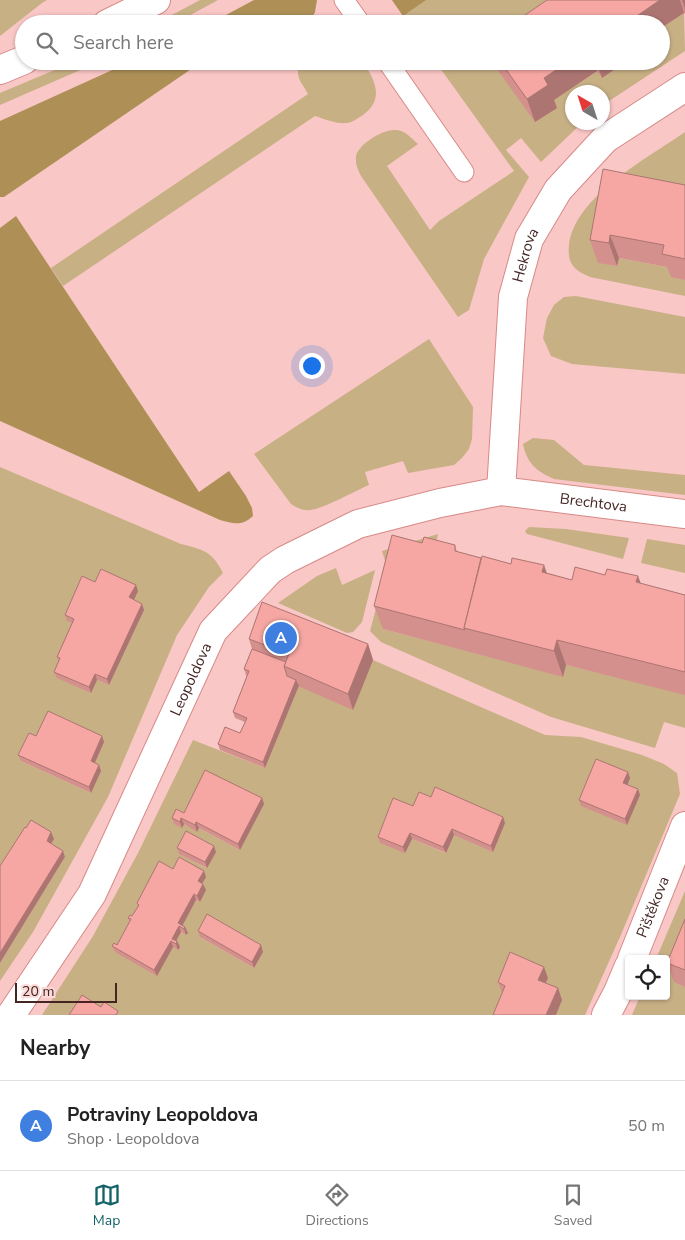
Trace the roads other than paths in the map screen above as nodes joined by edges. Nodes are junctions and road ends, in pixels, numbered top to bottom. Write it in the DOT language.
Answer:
graph roads {
  1 [pos="156,0"];
  2 [pos="344,0"];
  3 [pos="125,15"];
  4 [pos="355,15"];
  5 [pos="15,64"];
  6 [pos="0,70"];
  7 [pos="393,70"];
  8 [pos="685,87"];
  9 [pos="464,172"];
  10 [pos="501,491"];
  11 [pos="685,514"];
  12 [pos="685,826"];
  13 [pos="634,955"];
  14 [pos="625,975"];
  15 [pos="11,1015"];
  16 [pos="606,1015"];
  1 -- 3 [label="street"];
  2 -- 4 [label="lane"];
  5 -- 6 [label="street"];
  7 -- 9 [label="lane"];
  8 -- 10 [label="street, Hekrova"];
  10 -- 11 [label="street, Brechtova"];
  10 -- 15 [label="street, Leopoldova"];
  12 -- 13 [label="street, Pištěkova"];
  14 -- 16 [label="street"];
}
